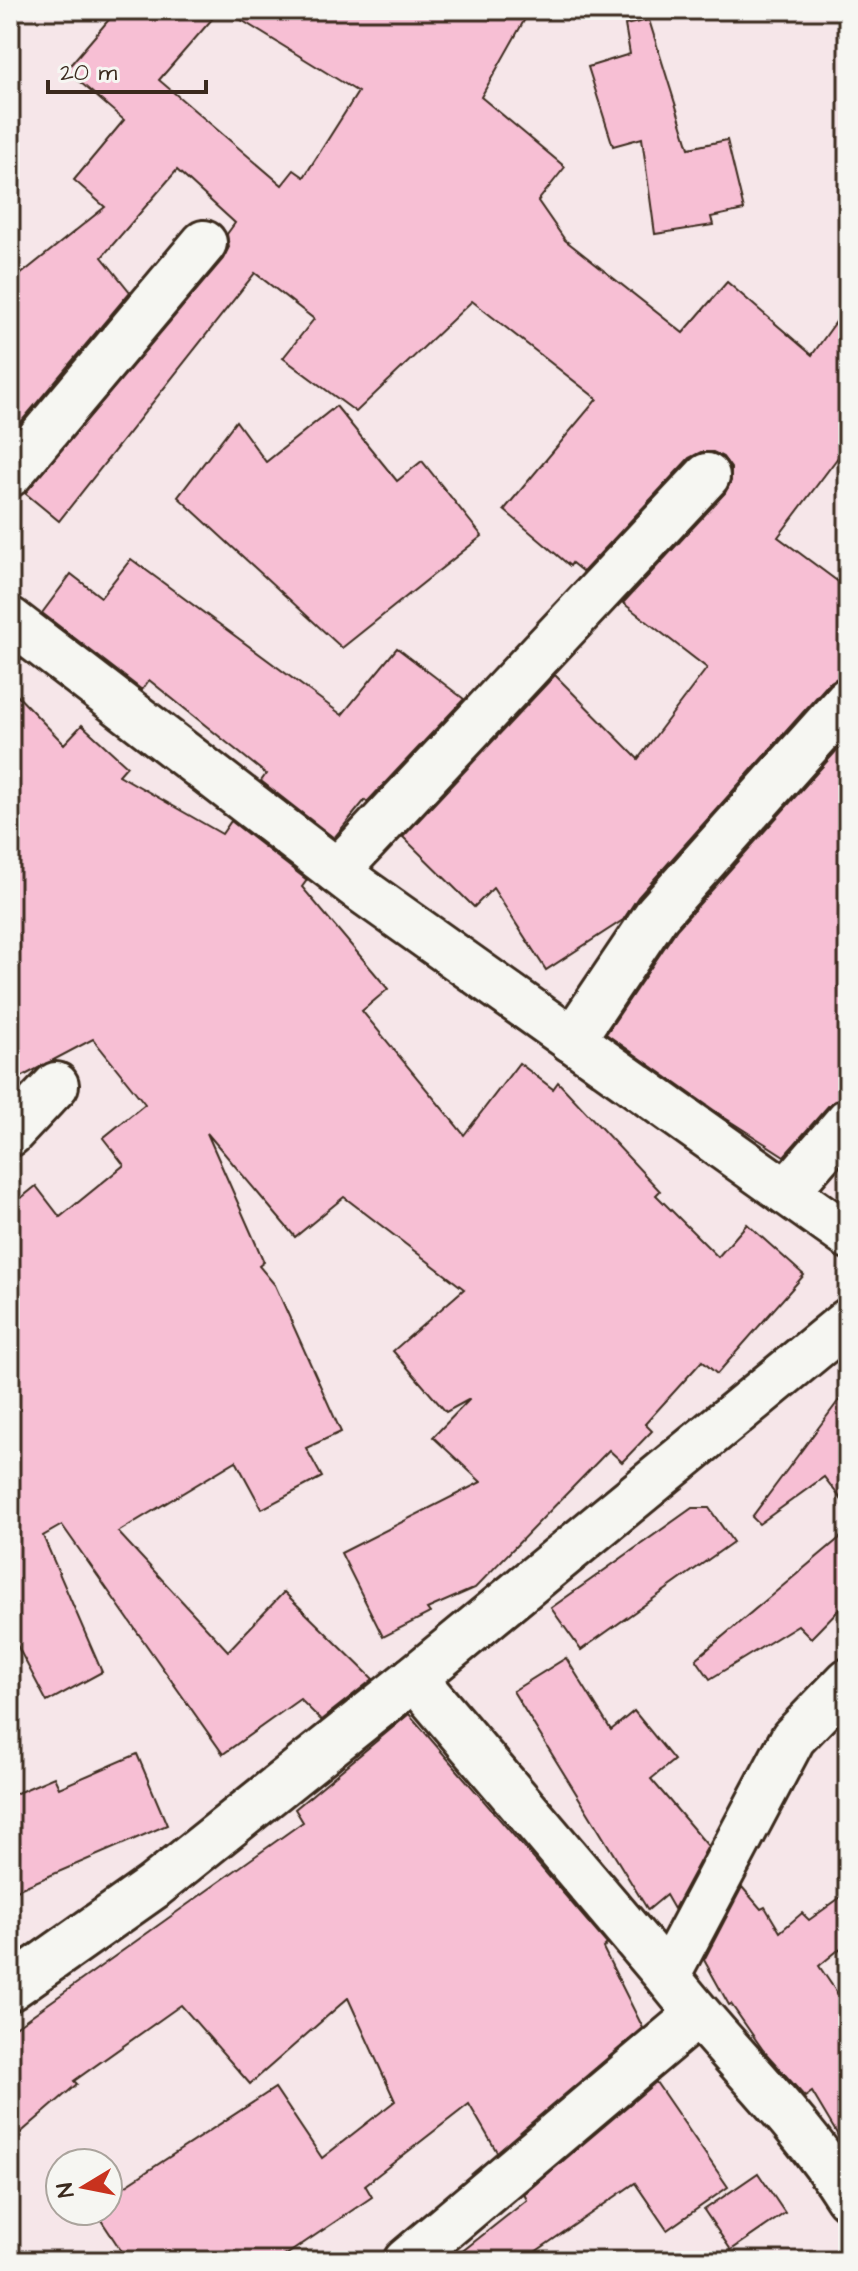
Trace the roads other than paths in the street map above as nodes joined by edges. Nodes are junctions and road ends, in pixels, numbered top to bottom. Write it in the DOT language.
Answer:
graph roads {
  1 [pos="204,243"];
  2 [pos="10,474"];
  3 [pos="707,476"];
  4 [pos="10,620"];
  5 [pos="848,700"];
  6 [pos="337,871"];
  7 [pos="572,1040"];
  8 [pos="56,1085"];
  9 [pos="848,1121"];
  10 [pos="10,1134"];
  11 [pos="786,1192"];
  12 [pos="848,1236"];
  13 [pos="848,1321"];
  14 [pos="414,1678"];
  15 [pos="848,1681"];
  16 [pos="667,1976"];
  17 [pos="10,1988"];
  18 [pos="697,2015"];
  19 [pos="848,2197"];
  20 [pos="406,2261"];
  1 -- 2 [label="street"];
  3 -- 6 [label="street"];
  4 -- 6 [label="street"];
  5 -- 7 [label="street"];
  6 -- 7 [label="street"];
  7 -- 11 [label="street"];
  8 -- 10 [label="street"];
  9 -- 11 [label="street"];
  11 -- 12 [label="street"];
  13 -- 14 [label="street"];
  14 -- 16 [label="street"];
  14 -- 17 [label="street"];
  15 -- 16 [label="street"];
  16 -- 18 [label="street"];
  18 -- 19 [label="street"];
  18 -- 20 [label="street"];
}
